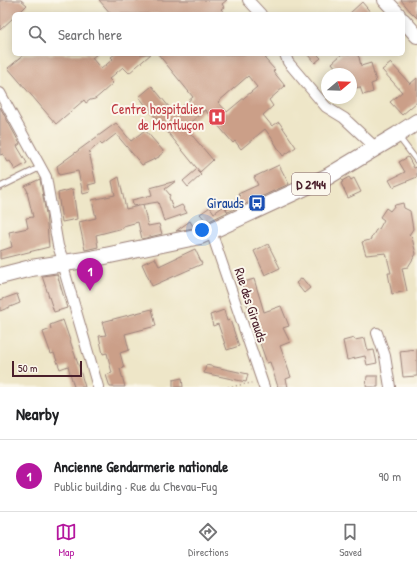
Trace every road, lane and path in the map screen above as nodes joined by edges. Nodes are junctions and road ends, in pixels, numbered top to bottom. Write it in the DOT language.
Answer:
graph roads {
  1 [pos="248,0"];
  2 [pos="385,0"];
  3 [pos="259,12"];
  4 [pos="396,12"];
  5 [pos="405,22"];
  6 [pos="417,36"];
  7 [pos="286,56"];
  8 [pos="0,93"];
  9 [pos="417,122"];
  10 [pos="397,135"];
  11 [pos="376,148"];
  12 [pos="417,161"];
  13 [pos="41,167"];
  14 [pos="0,187"];
  15 [pos="206,233"];
  16 [pos="64,263"];
  17 [pos="0,276"];
  18 [pos="377,333"];
  19 [pos="263,384"];
  20 [pos="98,387"];
  21 [pos="228,387"];
  22 [pos="390,387"];
  1 -- 3 [label="street"];
  2 -- 4 [label="main road"];
  5 -- 6 [label="main road"];
  7 -- 11 [label="street"];
  8 -- 13 [label="street"];
  9 -- 10 [label="main road, D 2144"];
  10 -- 11 [label="main road, D 2144"];
  10 -- 12 [label="lane"];
  11 -- 15 [label="main road, D 2144"];
  13 -- 14 [label="lane"];
  13 -- 16 [label="street"];
  15 -- 16 [label="main road, D 2144"];
  15 -- 19 [label="street, Rue des Girauds"];
  16 -- 17 [label="main road, D 2144"];
  16 -- 20 [label="street"];
  18 -- 22 [label="street"];
  19 -- 21 [label="path"];
}
